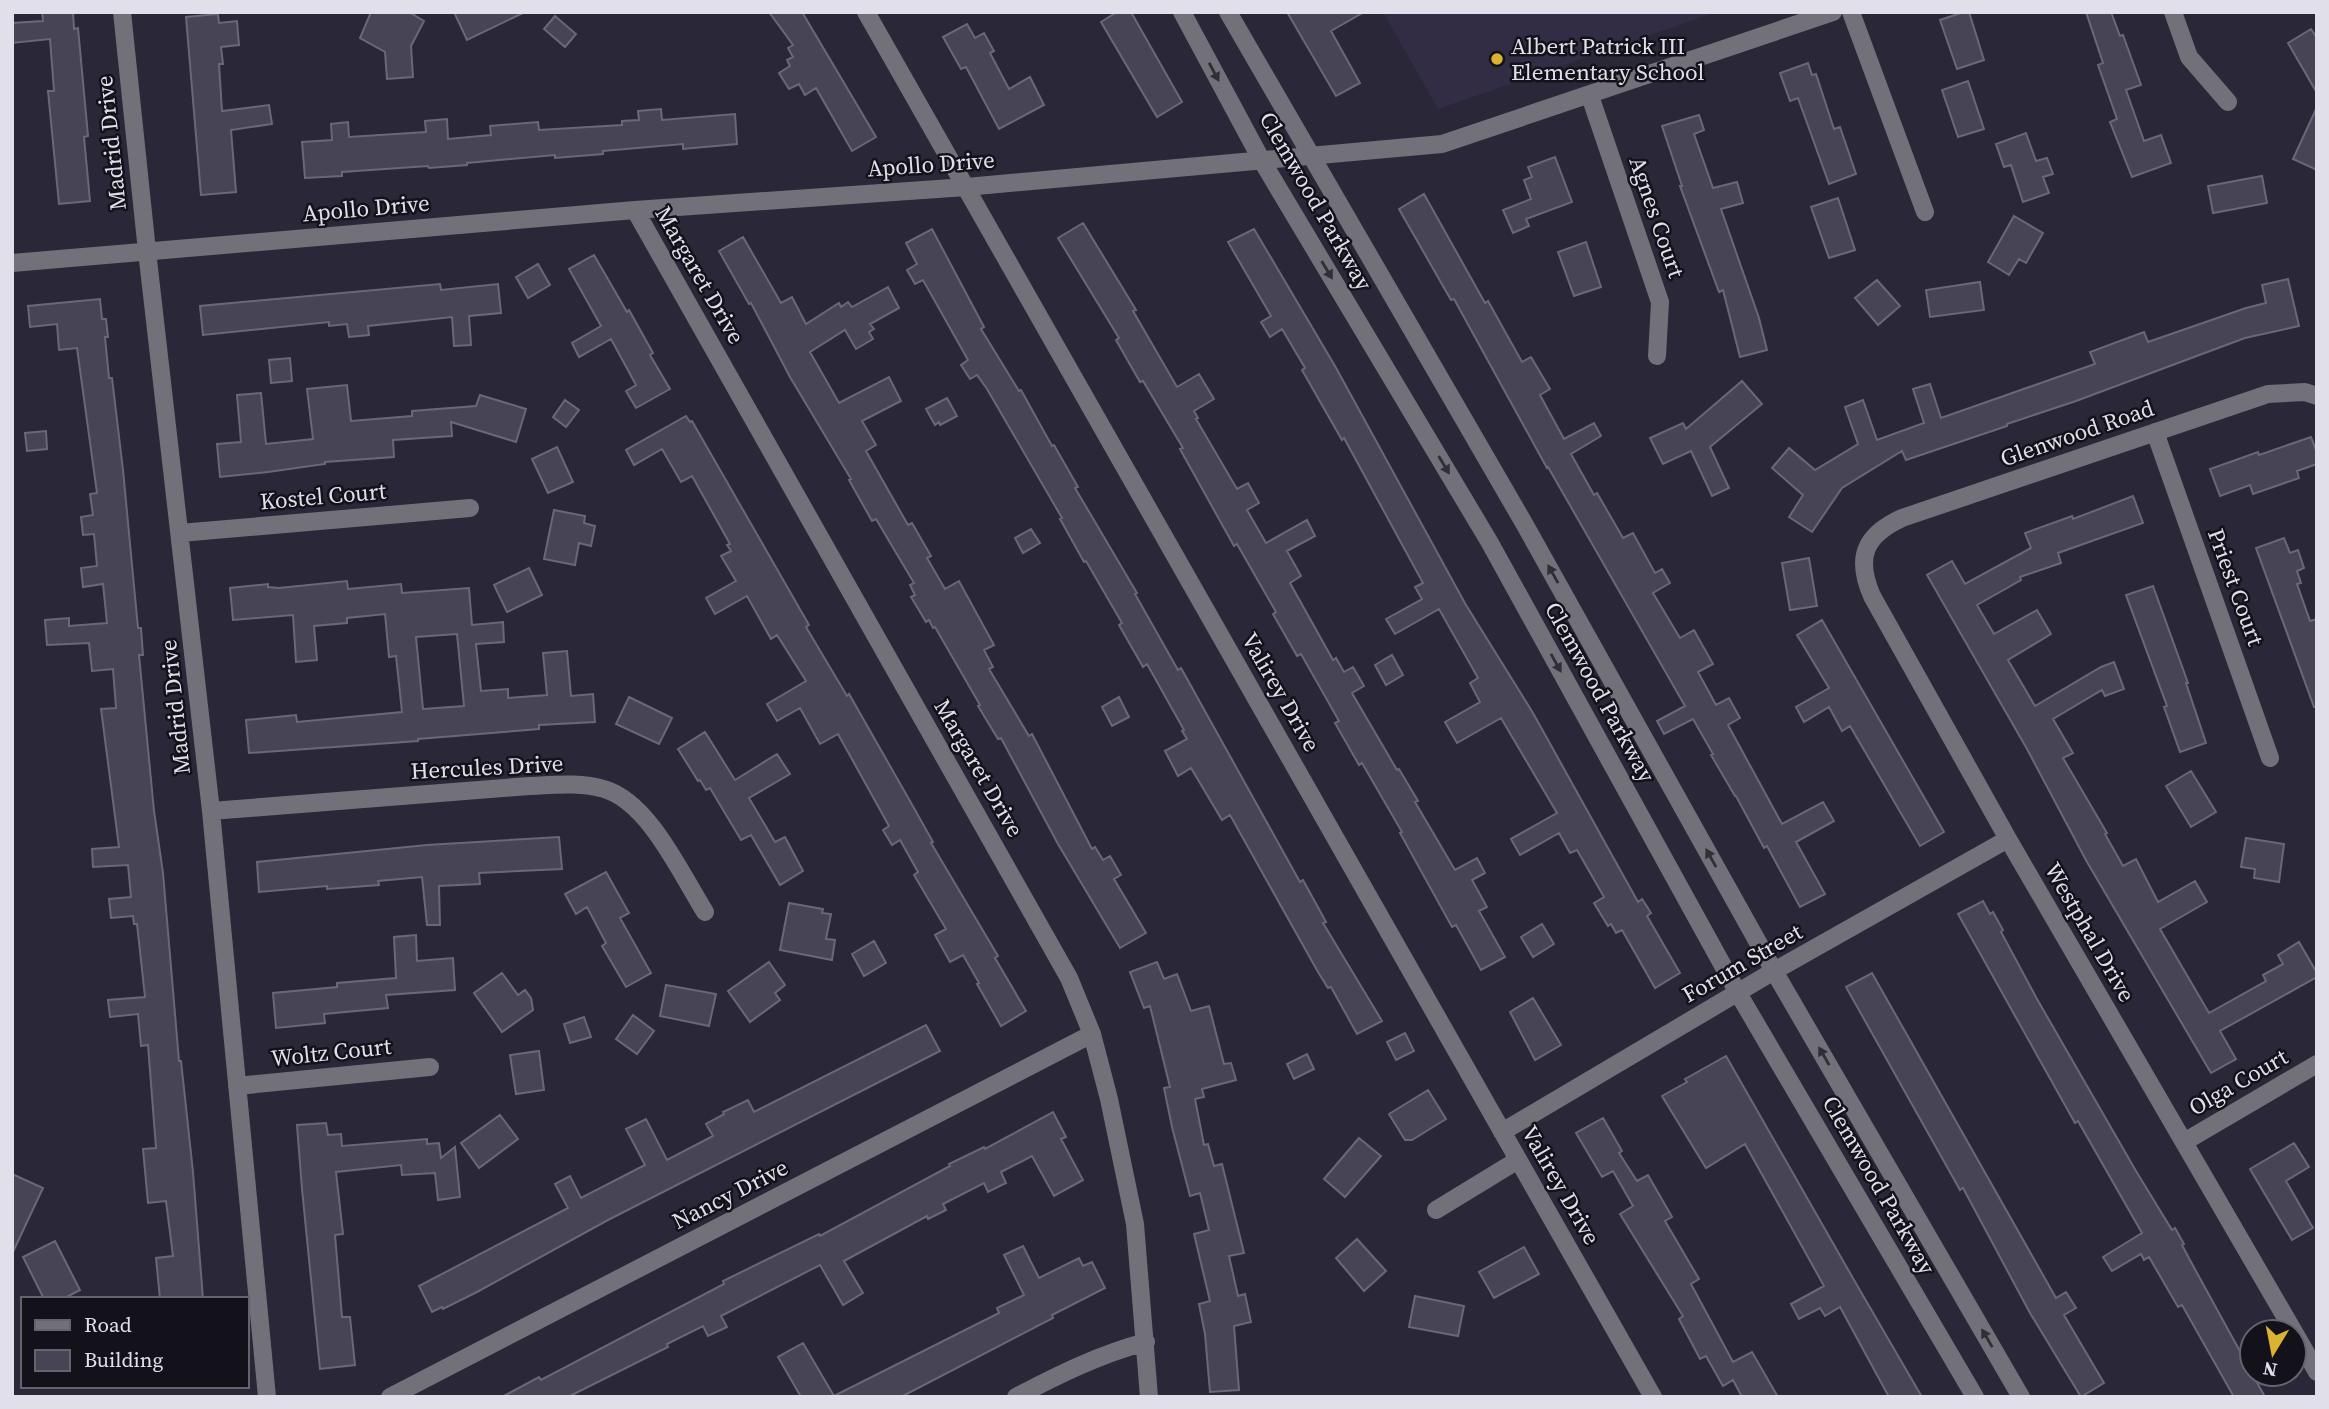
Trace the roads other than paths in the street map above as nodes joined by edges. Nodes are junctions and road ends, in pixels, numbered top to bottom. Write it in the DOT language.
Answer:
graph roads {
  1 [pos="122,12"];
  2 [pos="866,12"];
  3 [pos="1182,12"];
  4 [pos="1228,12"];
  5 [pos="1833,12"];
  6 [pos="1851,12"];
  7 [pos="2174,12"];
  8 [pos="1590,96"];
  9 [pos="2228,102"];
  10 [pos="1310,156"];
  11 [pos="1262,161"];
  12 [pos="966,187"];
  13 [pos="635,210"];
  14 [pos="1925,212"];
  15 [pos="146,251"];
  16 [pos="12,263"];
  17 [pos="1657,356"];
  18 [pos="2317,396"];
  19 [pos="2155,432"];
  20 [pos="470,508"];
  21 [pos="180,533"];
  22 [pos="1866,550"];
  23 [pos="2270,758"];
  24 [pos="211,811"];
  25 [pos="2008,839"];
  26 [pos="705,912"];
  27 [pos="1774,971"];
  28 [pos="1738,993"];
  29 [pos="1092,1034"];
  30 [pos="2317,1064"];
  31 [pos="430,1067"];
  32 [pos="237,1086"];
  33 [pos="1502,1132"];
  34 [pos="2184,1142"];
  35 [pos="1518,1160"];
  36 [pos="1436,1210"];
  37 [pos="2286,1318"];
  38 [pos="1146,1342"];
  39 [pos="2308,1356"];
  40 [pos="2317,1372"];
  41 [pos="267,1397"];
  42 [pos="390,1397"];
  43 [pos="1016,1397"];
  44 [pos="1149,1397"];
  45 [pos="1653,1397"];
  46 [pos="1975,1397"];
  47 [pos="2021,1397"];
  1 -- 15 [label="street, Madrid Drive"];
  2 -- 12 [label="street, Valirey Drive"];
  3 -- 11 [label="street, Clemwood Parkway, one-way"];
  4 -- 10 [label="street, Clemwood Parkway"];
  5 -- 8 [label="street, Apollo Drive"];
  6 -- 14 [label="street"];
  7 -- 9 [label="street"];
  8 -- 10 [label="street, Apollo Drive"];
  8 -- 17 [label="street, Agnes Court"];
  10 -- 11 [label="street, Apollo Drive"];
  27 -- 10 [label="street, Clemwood Parkway, one-way"];
  11 -- 12 [label="street, Apollo Drive"];
  11 -- 28 [label="street, Clemwood Parkway, one-way"];
  12 -- 13 [label="street, Apollo Drive"];
  12 -- 33 [label="street, Valirey Drive"];
  13 -- 15 [label="street, Apollo Drive"];
  13 -- 29 [label="street, Margaret Drive"];
  15 -- 16 [label="street, Apollo Drive"];
  15 -- 21 [label="street, Madrid Drive"];
  18 -- 19 [label="street, Glenwood Road"];
  19 -- 22 [label="street, Glenwood Road"];
  19 -- 23 [label="street, Priest Court"];
  20 -- 21 [label="street, Kostel Court"];
  21 -- 24 [label="street, Madrid Drive"];
  22 -- 25 [label="street, Westphal Drive"];
  24 -- 26 [label="street, Hercules Drive"];
  24 -- 32 [label="street, Madrid Drive"];
  25 -- 27 [label="street, Forum Street"];
  25 -- 34 [label="street, Westphal Drive"];
  27 -- 28 [label="street, Forum Street"];
  47 -- 27 [label="street, Clemwood Parkway, one-way"];
  28 -- 33 [label="street, Forum Street"];
  28 -- 46 [label="street, Clemwood Parkway"];
  29 -- 38 [label="street, Margaret Drive"];
  29 -- 42 [label="street, Nancy Drive"];
  30 -- 34 [label="street, Olga Court"];
  31 -- 32 [label="street, Woltz Court"];
  32 -- 41 [label="street, Madrid Drive"];
  33 -- 35 [label="street, Valirey Drive"];
  34 -- 37 [label="street, Westphal Drive"];
  35 -- 36 [label="street"];
  35 -- 45 [label="street, Valirey Drive"];
  38 -- 43 [label="street"];
  38 -- 44 [label="street, Margaret Drive"];
  39 -- 40 [label="street, Westphal Drive"];
}
